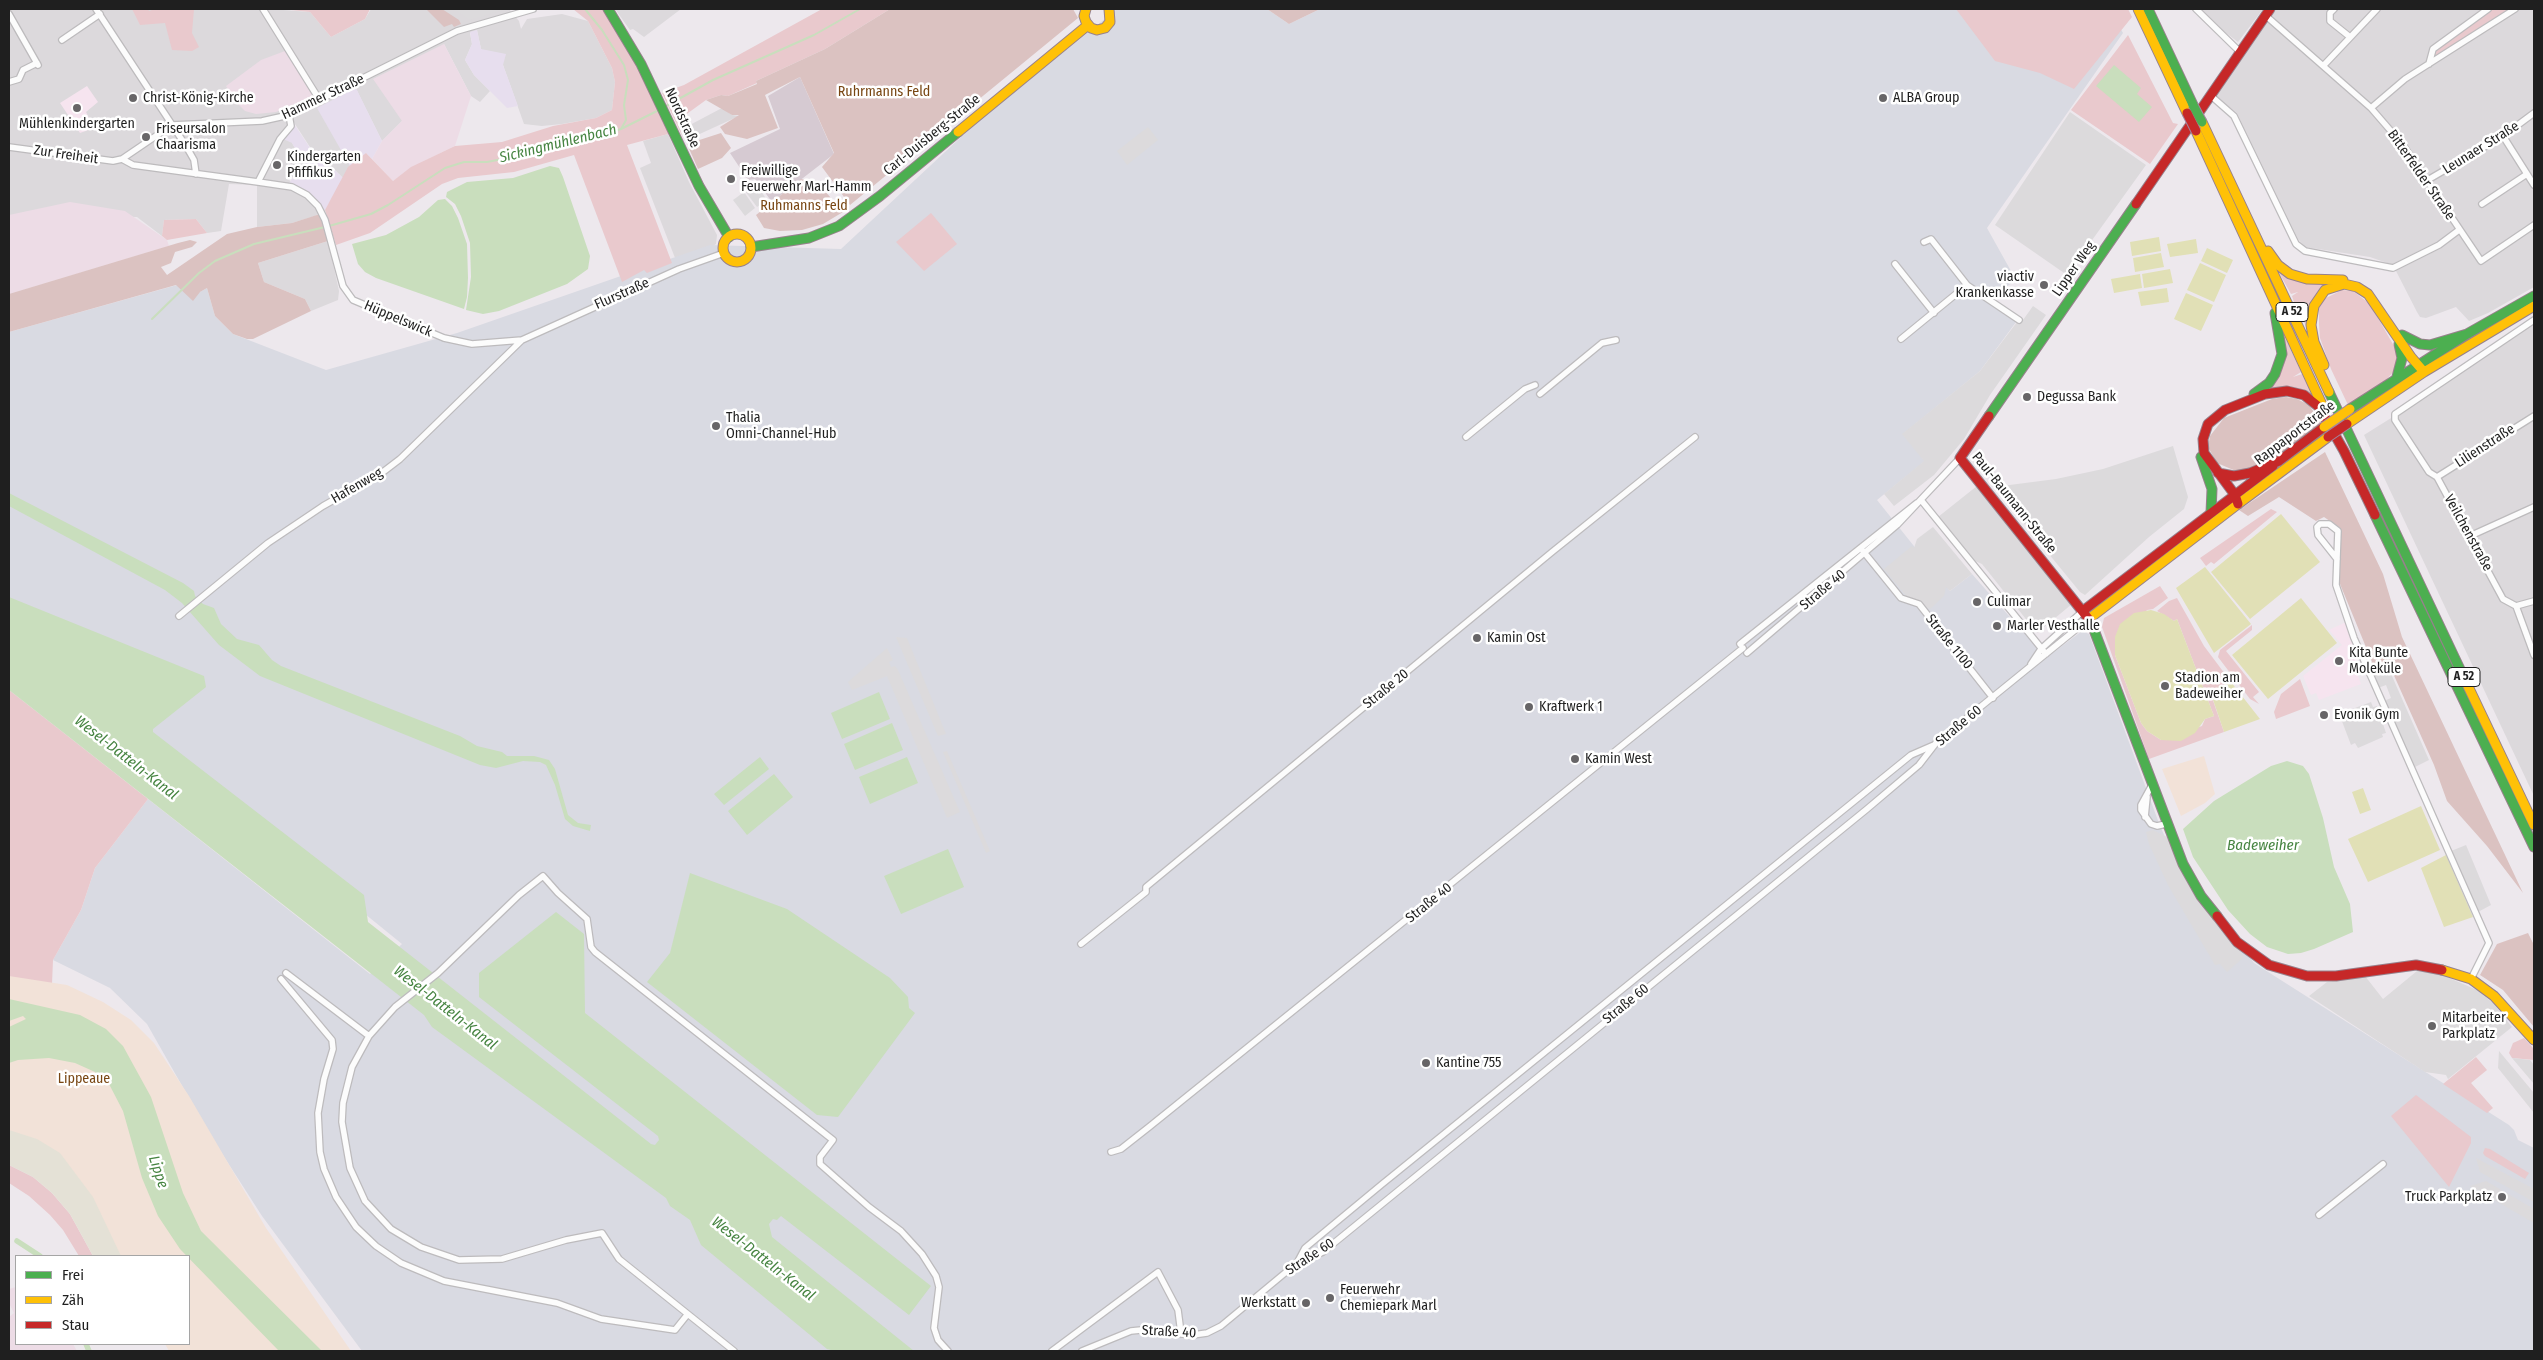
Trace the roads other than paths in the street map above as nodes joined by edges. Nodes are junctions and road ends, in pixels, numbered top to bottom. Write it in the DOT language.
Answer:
graph roads {
  1 [pos="263,9"];
  2 [pos="533,9"];
  3 [pos="1086,9"];
  4 [pos="1109,9"];
  5 [pos="2138,9"];
  6 [pos="2148,9"];
  7 [pos="2196,9"];
  8 [pos="2334,9"];
  9 [pos="2377,9"];
  10 [pos="2488,9"];
  11 [pos="2515,9"];
  12 [pos="611,10"];
  13 [pos="98,11"];
  14 [pos="2268,12"];
  15 [pos="9,14"];
  16 [pos="1088,25"];
  17 [pos="15,28"];
  18 [pos="9,31"];
  19 [pos="2350,37"];
  20 [pos="62,40"];
  21 [pos="2239,51"];
  22 [pos="2429,64"];
  23 [pos="2324,65"];
  24 [pos="9,82"];
  25 [pos="2210,95"];
  26 [pos="320,99"];
  27 [pos="2371,108"];
  28 [pos="2534,113"];
  29 [pos="288,115"];
  30 [pos="172,125"];
  31 [pos="2502,136"];
  32 [pos="9,147"];
  33 [pos="122,159"];
  34 [pos="196,174"];
  35 [pos="2527,174"];
  36 [pos="2426,181"];
  37 [pos="258,182"];
  38 [pos="2534,185"];
  39 [pos="2482,204"];
  40 [pos="2246,215"];
  41 [pos="2534,225"];
  42 [pos="2459,230"];
  43 [pos="729,237"];
  44 [pos="1924,242"];
  45 [pos="751,247"];
  46 [pos="724,253"];
  47 [pos="2254,256"];
  48 [pos="1895,264"];
  49 [pos="1967,285"];
  50 [pos="2534,296"];
  51 [pos="2534,306"];
  52 [pos="1934,313"];
  53 [pos="2019,320"];
  54 [pos="2534,320"];
  55 [pos="2398,334"];
  56 [pos="2467,334"];
  57 [pos="1901,339"];
  58 [pos="522,340"];
  59 [pos="1616,340"];
  60 [pos="2419,363"];
  61 [pos="2424,372"];
  62 [pos="2397,377"];
  63 [pos="1535,386"];
  64 [pos="1540,394"];
  65 [pos="2337,409"];
  66 [pos="2534,416"];
  67 [pos="1466,437"];
  68 [pos="1695,437"];
  69 [pos="2344,451"];
  70 [pos="1960,458"];
  71 [pos="2203,462"];
  72 [pos="2278,462"];
  73 [pos="2218,473"];
  74 [pos="2437,477"];
  75 [pos="2234,499"];
  76 [pos="1921,500"];
  77 [pos="2534,507"];
  78 [pos="2211,513"];
  79 [pos="1895,523"];
  80 [pos="2470,536"];
  81 [pos="1860,548"];
  82 [pos="1866,554"];
  83 [pos="2337,559"];
  84 [pos="2534,601"];
  85 [pos="2516,606"];
  86 [pos="2084,610"];
  87 [pos="180,616"];
  88 [pos="2090,618"];
  89 [pos="1743,648"];
  90 [pos="2044,652"];
  91 [pos="2534,655"];
  92 [pos="1993,698"];
  93 [pos="1936,743"];
  94 [pos="2150,788"];
  95 [pos="2166,824"];
  96 [pos="2534,825"];
  97 [pos="2534,847"];
  98 [pos="1081,944"];
  99 [pos="286,973"];
  100 [pos="282,978"];
  101 [pos="2471,980"];
  102 [pos="369,1036"];
  103 [pos="2534,1040"];
  104 [pos="1111,1152"];
  105 [pos="2383,1164"];
  106 [pos="2319,1215"];
  107 [pos="1297,1263"];
  108 [pos="687,1315"];
  109 [pos="1227,1321"];
  110 [pos="1181,1333"];
  111 [pos="734,1351"];
  112 [pos="948,1351"];
  113 [pos="1052,1351"];
  114 [pos="1082,1351"];
  1 -- 26 [label="street"];
  2 -- 26 [label="street, Hammer Straße"];
  3 -- 16 [label="main road"];
  4 -- 16 [label="main road"];
  5 -- 47 [label="main road, A 52, bridge"];
  6 -- 40 [label="main road, A 52, bridge"];
  7 -- 21 [label="street"];
  8 -- 19 [label="street"];
  9 -- 19 [label="street"];
  10 -- 22 [label="street"];
  11 -- 22 [label="street"];
  12 -- 43 [label="main road, Nordstraße"];
  13 -- 20 [label="street"];
  13 -- 30 [label="street"];
  14 -- 21 [label="main road, Lipper Weg"];
  14 -- 23 [label="street, Bitterfelder Straße"];
  15 -- 17 [label="street"];
  16 -- 45 [label="main road, Carl-Duisberg-Straße"];
  17 -- 18 [label="street"];
  17 -- 24 [label="street"];
  19 -- 23 [label="street"];
  21 -- 25 [label="main road, Lipper Weg"];
  22 -- 27 [label="street"];
  23 -- 27 [label="street, Bitterfelder Straße"];
  25 -- 42 [label="street"];
  25 -- 70 [label="main road, Lipper Weg"];
  26 -- 29 [label="street, Hammer Straße"];
  27 -- 36 [label="street, Bitterfelder Straße"];
  28 -- 31 [label="street, Leunaer Straße"];
  29 -- 30 [label="street, Hammer Straße"];
  29 -- 37 [label="street"];
  30 -- 33 [label="street"];
  30 -- 34 [label="street"];
  31 -- 35 [label="street"];
  31 -- 36 [label="street, Leunaer Straße"];
  32 -- 33 [label="street, Zur Freiheit"];
  33 -- 34 [label="street, Zur Freiheit"];
  34 -- 37 [label="street, Hüppelswick"];
  35 -- 38 [label="street"];
  35 -- 39 [label="street"];
  36 -- 42 [label="street, Bitterfelder Straße"];
  37 -- 58 [label="street, Hüppelswick"];
  40 -- 55 [label="main road"];
  40 -- 65 [label="main road, A 52"];
  41 -- 42 [label="street, Bitterfelder Straße"];
  43 -- 45 [label="main road"];
  43 -- 46 [label="main road"];
  44 -- 49 [label="street"];
  45 -- 46 [label="main road"];
  46 -- 58 [label="street, Flurstraße"];
  47 -- 69 [label="main road, A 52"];
  47 -- 71 [label="main road"];
  48 -- 52 [label="street"];
  49 -- 52 [label="street"];
  49 -- 53 [label="street"];
  50 -- 56 [label="main road, Rappaportstraße"];
  51 -- 61 [label="main road, Rappaportstraße"];
  52 -- 57 [label="street"];
  54 -- 74 [label="street, Veilchenstraße"];
  55 -- 56 [label="main road"];
  55 -- 60 [label="main road"];
  55 -- 62 [label="main road"];
  55 -- 65 [label="main road"];
  56 -- 60 [label="main road, Rappaportstraße"];
  58 -- 87 [label="street, Hafenweg"];
  59 -- 64 [label="street"];
  60 -- 61 [label="main road"];
  60 -- 62 [label="main road, Rappaportstraße"];
  61 -- 75 [label="main road, Rappaportstraße, bridge"];
  62 -- 72 [label="main road, Rappaportstraße, bridge"];
  63 -- 67 [label="street"];
  65 -- 96 [label="main road, A 52"];
  66 -- 74 [label="street, Lilienstraße"];
  68 -- 98 [label="street, Straße 20"];
  69 -- 73 [label="main road"];
  69 -- 97 [label="main road, A 52"];
  70 -- 76 [label="street, Paul-Baumann-Straße"];
  70 -- 86 [label="main road, Paul-Baumann-Straße"];
  71 -- 75 [label="main road"];
  71 -- 78 [label="main road"];
  72 -- 73 [label="main road"];
  72 -- 75 [label="main road, Rappaportstraße"];
  73 -- 75 [label="main road"];
  74 -- 80 [label="street, Veilchenstraße"];
  75 -- 78 [label="main road, Rappaportstraße"];
  75 -- 88 [label="main road, Rappaportstraße"];
  76 -- 79 [label="street, Paul-Baumann-Straße"];
  76 -- 90 [label="street"];
  77 -- 80 [label="street"];
  78 -- 86 [label="main road, Rappaportstraße"];
  79 -- 81 [label="street"];
  79 -- 82 [label="street, Straße 40"];
  80 -- 85 [label="street, Veilchenstraße"];
  81 -- 82 [label="street, Straße 1100"];
  81 -- 89 [label="street"];
  82 -- 89 [label="street, Straße 40"];
  82 -- 92 [label="street, Straße 1100"];
  83 -- 83 [label="street"];
  83 -- 101 [label="street"];
  84 -- 85 [label="street"];
  85 -- 91 [label="street, Veilchenstraße"];
  86 -- 88 [label="main road, Paul-Baumann-Straße"];
  86 -- 90 [label="street"];
  88 -- 90 [label="street"];
  88 -- 94 [label="main road, Paul-Baumann-Straße"];
  89 -- 104 [label="street, Straße 40"];
  90 -- 92 [label="street, Straße 60"];
  92 -- 93 [label="street, Straße 60"];
  93 -- 107 [label="street, Straße 60"];
  93 -- 107 [label="street"];
  94 -- 95 [label="main road, Paul-Baumann-Straße"];
  94 -- 95 [label="street"];
  95 -- 101 [label="main road, Paul-Baumann-Straße"];
  99 -- 102 [label="street"];
  100 -- 108 [label="street"];
  101 -- 103 [label="main road, Paul-Baumann-Straße"];
  102 -- 108 [label="street"];
  102 -- 112 [label="street"];
  105 -- 106 [label="street"];
  107 -- 109 [label="street, Straße 60"];
  108 -- 111 [label="street"];
  109 -- 110 [label="street, Straße 40"];
  110 -- 113 [label="street"];
  110 -- 114 [label="street, Straße 40"];
}
